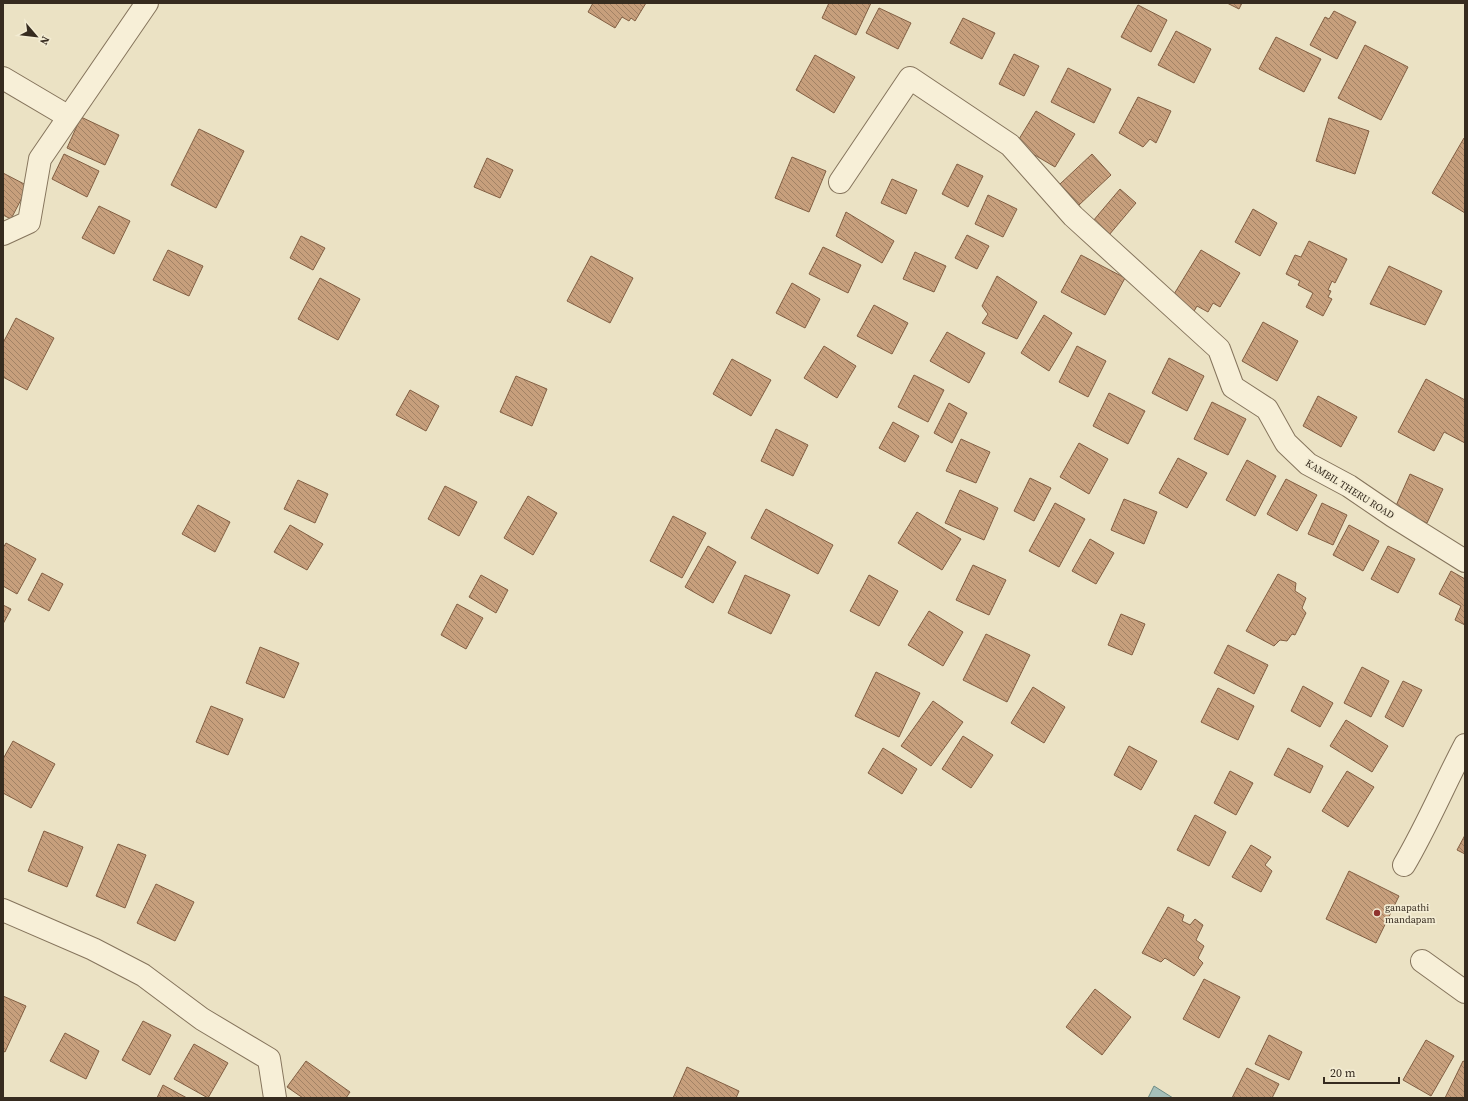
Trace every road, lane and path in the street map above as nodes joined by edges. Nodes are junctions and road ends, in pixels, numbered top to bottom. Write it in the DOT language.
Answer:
graph roads {
  1 [pos="147,3"];
  2 [pos="3,78"];
  3 [pos="68,118"];
  4 [pos="840,182"];
  5 [pos="3,234"];
  6 [pos="1465,561"];
  7 [pos="1465,745"];
  8 [pos="1404,865"];
  9 [pos="3,910"];
  10 [pos="1422,961"];
  11 [pos="1465,992"];
  12 [pos="275,1098"];
  1 -- 3 [label="street"];
  2 -- 3 [label="street"];
  3 -- 5 [label="street"];
  4 -- 6 [label="street, KAMBIL THERU ROAD"];
  7 -- 8 [label="street"];
  9 -- 12 [label="street"];
  10 -- 11 [label="street"];
}
